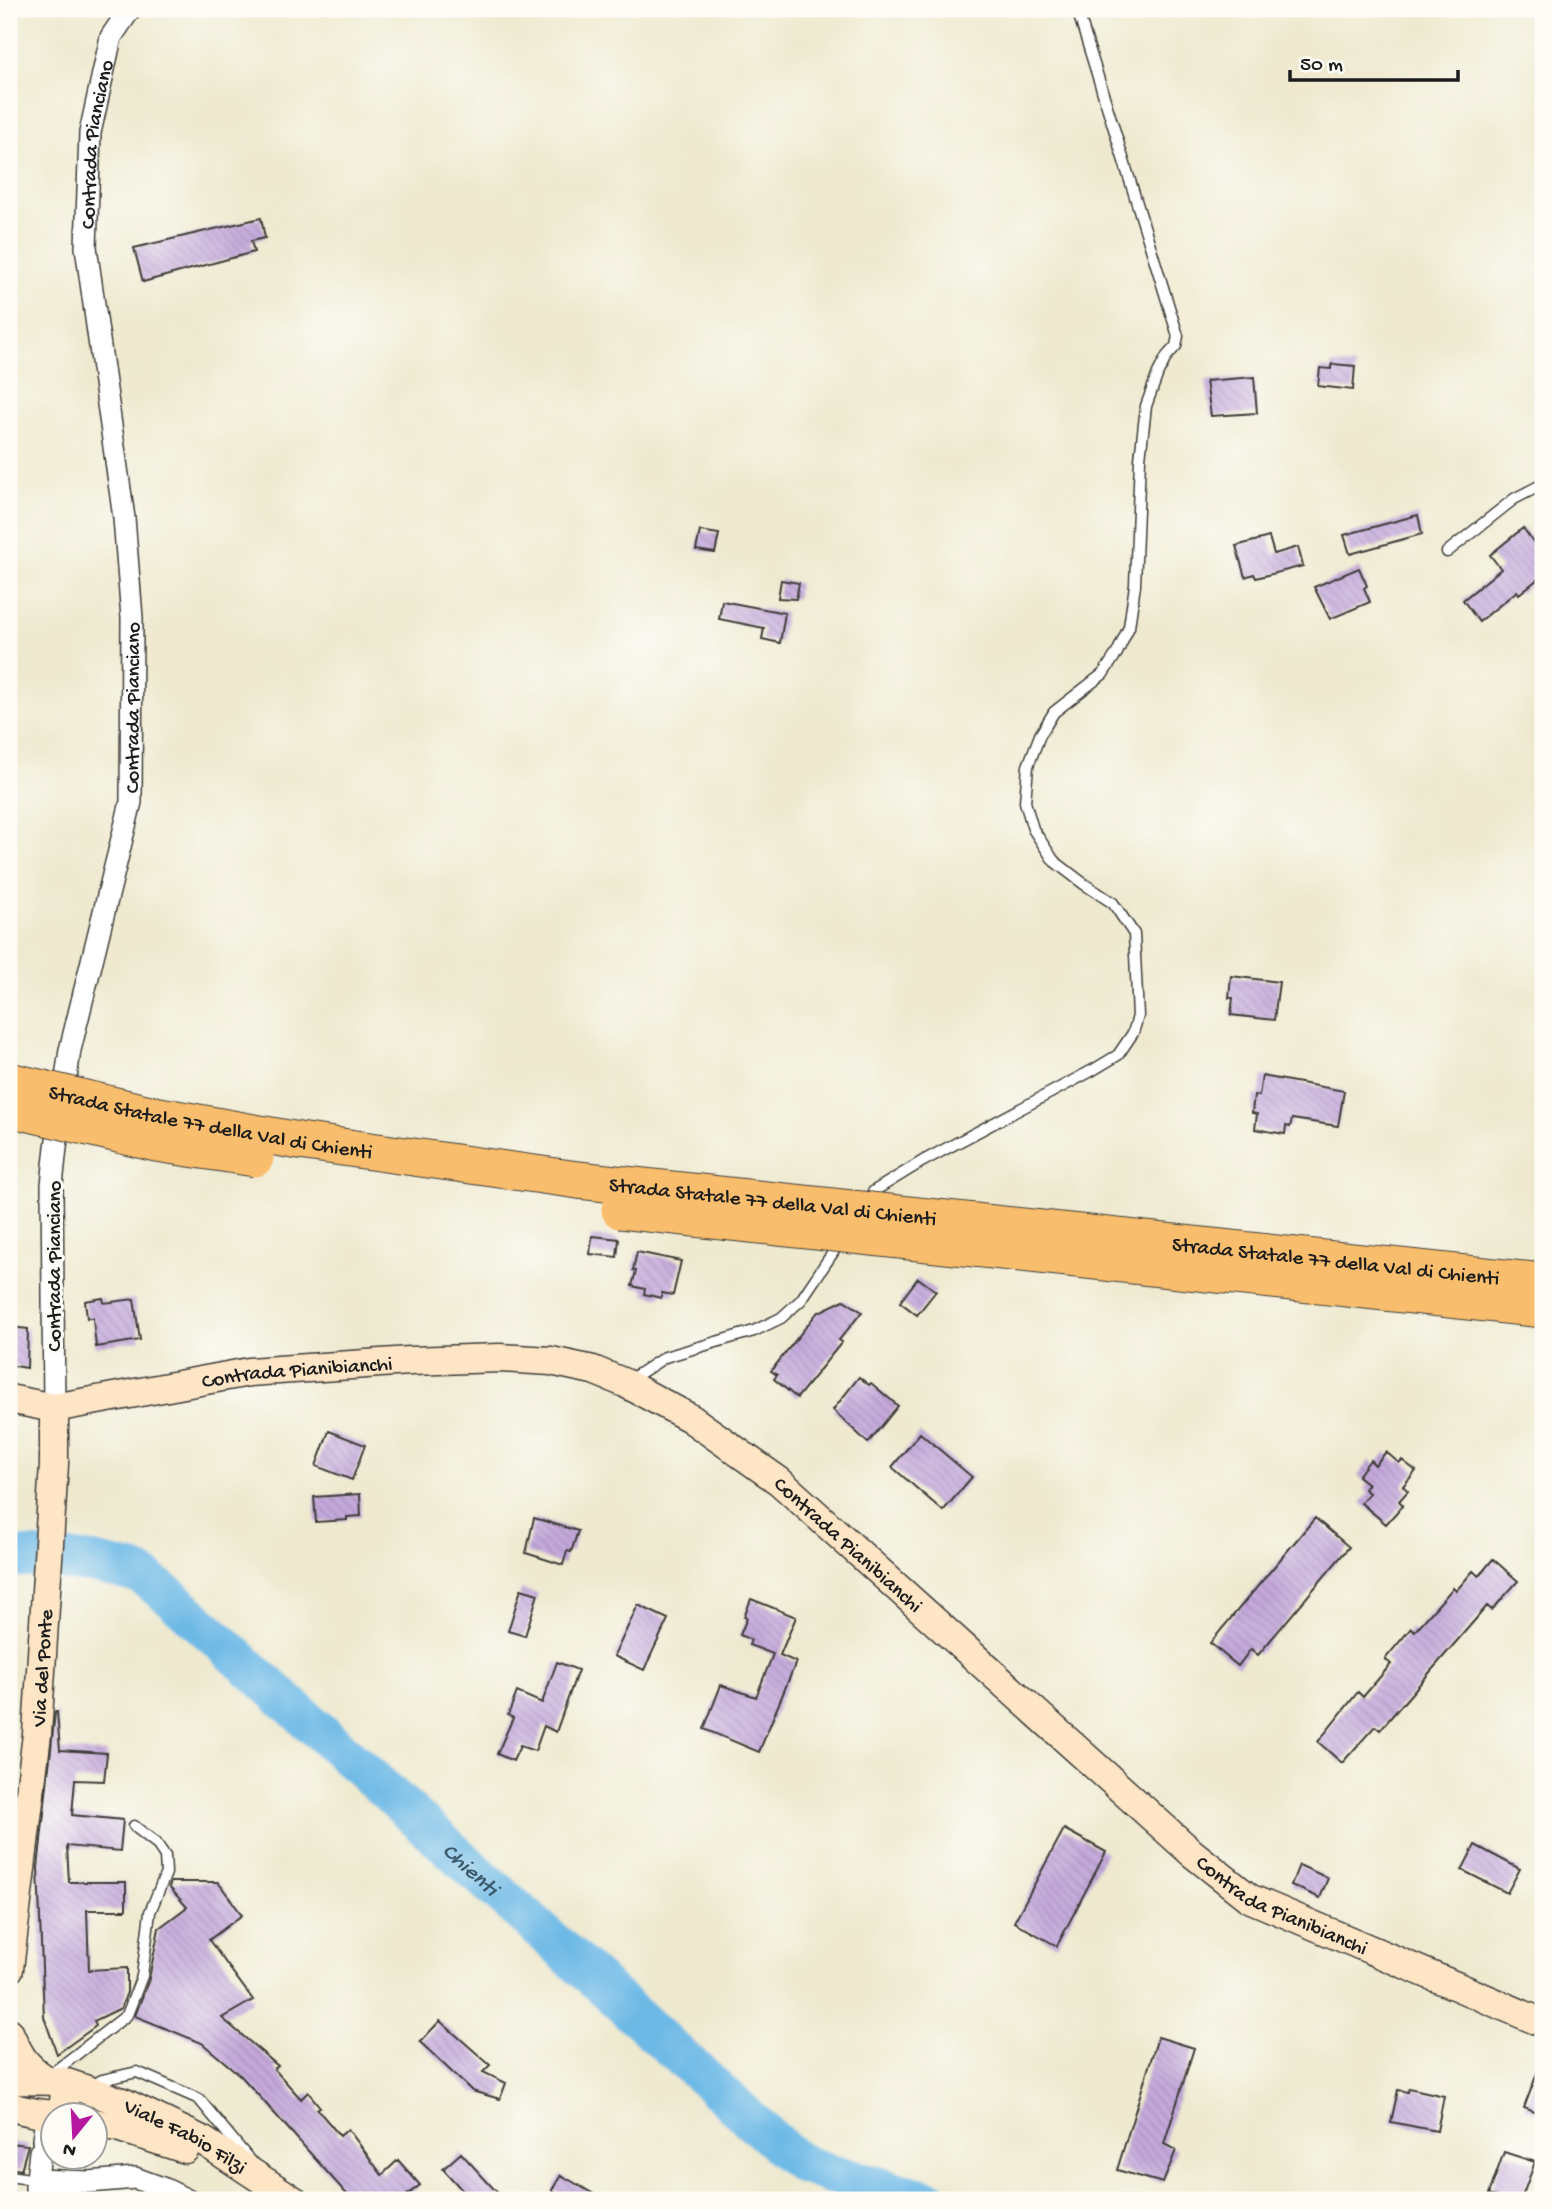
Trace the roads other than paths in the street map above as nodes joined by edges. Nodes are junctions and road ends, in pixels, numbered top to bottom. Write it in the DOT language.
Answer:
graph roads {
  1 [pos="130,9"];
  2 [pos="1077,9"];
  3 [pos="1543,484"];
  4 [pos="1447,552"];
  5 [pos="9,1082"];
  6 [pos="9,1108"];
  7 [pos="1543,1282"];
  8 [pos="1543,1309"];
  9 [pos="625,1383"];
  10 [pos="9,1399"];
  11 [pos="54,1408"];
  12 [pos="134,1826"];
  13 [pos="9,1970"];
  14 [pos="9,2014"];
  15 [pos="1543,2023"];
  16 [pos="9,2033"];
  17 [pos="53,2080"];
  18 [pos="9,2082"];
  19 [pos="63,2100"];
  20 [pos="9,2105"];
  21 [pos="38,2121"];
  22 [pos="108,2127"];
  23 [pos="40,2170"];
  24 [pos="9,2176"];
  25 [pos="269,2184"];
  26 [pos="37,2190"];
  27 [pos="187,2200"];
  28 [pos="293,2200"];
  1 -- 11 [label="street, Contrada Pianciano"];
  2 -- 9 [label="lane"];
  3 -- 4 [label="lane"];
  5 -- 7 [label="highway, Strada Statale 77 della Val di Chienti, bridge"];
  6 -- 8 [label="highway, Strada Statale 77 della Val di Chienti, bridge"];
  9 -- 11 [label="street, Contrada Pianibianchi"];
  9 -- 15 [label="street, Contrada Pianibianchi"];
  10 -- 11 [label="street"];
  11 -- 13 [label="street, Via del Ponte"];
  12 -- 17 [label="lane"];
  14 -- 16 [label="street"];
  16 -- 17 [label="street"];
  17 -- 18 [label="street"];
  17 -- 19 [label="street"];
  17 -- 25 [label="street, Viale Fabio Filzi"];
  20 -- 21 [label="street"];
  22 -- 25 [label="street, Viale Fabio Filzi"];
  23 -- 26 [label="street"];
  24 -- 26 [label="lane"];
  25 -- 28 [label="street, Viale Fabio Filzi"];
  26 -- 27 [label="street"];
}
